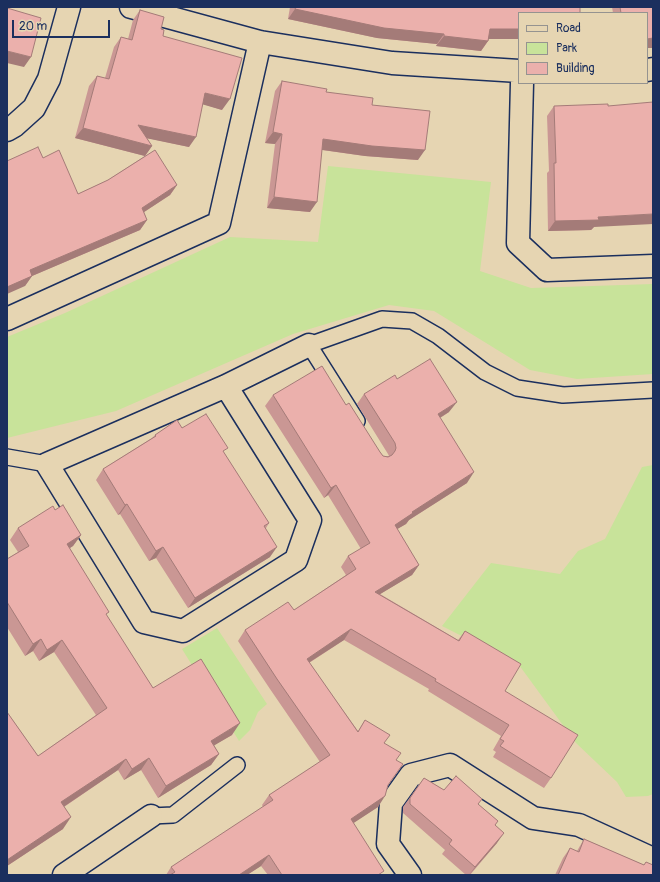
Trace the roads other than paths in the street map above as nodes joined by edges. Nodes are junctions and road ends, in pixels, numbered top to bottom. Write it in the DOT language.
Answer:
graph roads {
  1 [pos="69,7"];
  2 [pos="131,7"];
  3 [pos="260,42"];
  4 [pos="518,71"];
  5 [pos="522,84"];
  6 [pos="7,130"];
  7 [pos="653,266"];
  8 [pos="7,318"];
  9 [pos="309,345"];
  10 [pos="226,386"];
  11 [pos="653,390"];
  12 [pos="363,432"];
  13 [pos="7,456"];
  14 [pos="47,464"];
  15 [pos="237,765"];
  16 [pos="151,816"];
  17 [pos="653,859"];
  18 [pos="64,875"];
  19 [pos="410,875"];
  1 -- 6 [label="street"];
  2 -- 3 [label="street"];
  3 -- 4 [label="street"];
  3 -- 8 [label="street"];
  5 -- 7 [label="street"];
  9 -- 10 [label="street"];
  9 -- 11 [label="lane"];
  9 -- 12 [label="lane"];
  10 -- 14 [label="street"];
  10 -- 14 [label="street"];
  13 -- 14 [label="lane"];
  15 -- 16 [label="lane"];
  16 -- 18 [label="street"];
  17 -- 19 [label="street"];
}
